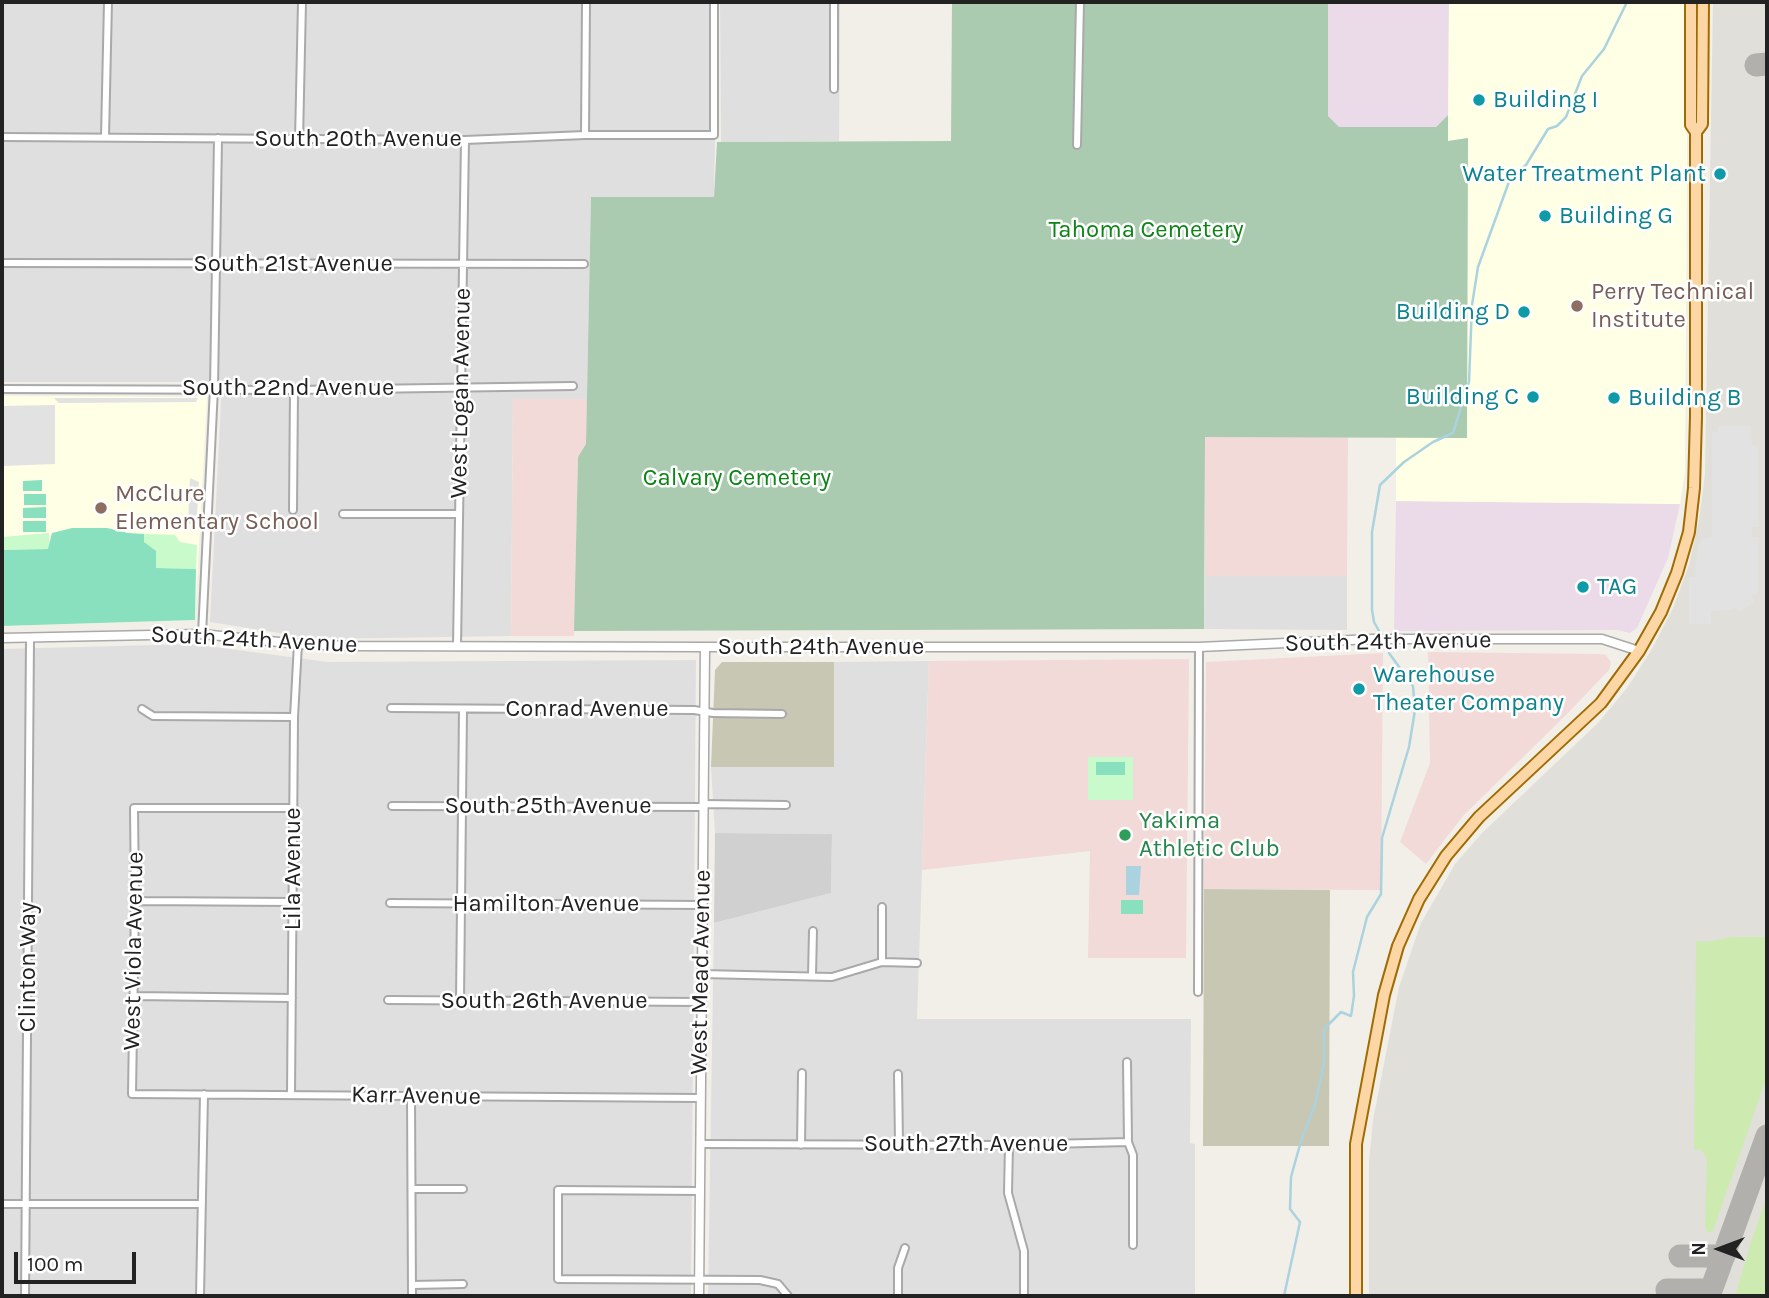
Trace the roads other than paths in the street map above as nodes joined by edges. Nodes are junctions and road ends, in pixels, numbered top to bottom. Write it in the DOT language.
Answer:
graph roads {
  1 [pos="108,2"];
  2 [pos="302,2"];
  3 [pos="586,2"];
  4 [pos="714,2"];
  5 [pos="834,2"];
  6 [pos="1080,2"];
  7 [pos="1691,2"];
  8 [pos="1703,2"];
  9 [pos="834,89"];
  10 [pos="1696,132"];
  11 [pos="585,135"];
  12 [pos="2,137"];
  13 [pos="105,137"];
  14 [pos="218,138"];
  15 [pos="299,140"];
  16 [pos="466,140"];
  17 [pos="1077,145"];
  18 [pos="2,263"];
  19 [pos="216,264"];
  20 [pos="464,264"];
  21 [pos="584,264"];
  22 [pos="461,386"];
  23 [pos="573,386"];
  24 [pos="214,388"];
  25 [pos="2,389"];
  26 [pos="294,390"];
  27 [pos="293,510"];
  28 [pos="343,514"];
  29 [pos="458,514"];
  30 [pos="202,634"];
  31 [pos="2,638"];
  32 [pos="30,638"];
  33 [pos="299,645"];
  34 [pos="457,646"];
  35 [pos="705,647"];
  36 [pos="1199,647"];
  37 [pos="1639,651"];
  38 [pos="391,708"];
  39 [pos="142,709"];
  40 [pos="463,709"];
  41 [pos="704,711"];
  42 [pos="782,714"];
  43 [pos="294,717"];
  44 [pos="703,805"];
  45 [pos="786,805"];
  46 [pos="392,806"];
  47 [pos="462,806"];
  48 [pos="293,808"];
  49 [pos="135,901"];
  50 [pos="292,902"];
  51 [pos="390,903"];
  52 [pos="461,904"];
  53 [pos="702,905"];
  54 [pos="882,907"];
  55 [pos="813,931"];
  56 [pos="881,962"];
  57 [pos="917,963"];
  58 [pos="702,974"];
  59 [pos="812,975"];
  60 [pos="1198,992"];
  61 [pos="134,996"];
  62 [pos="292,998"];
  63 [pos="388,1000"];
  64 [pos="460,1001"];
  65 [pos="701,1002"];
  66 [pos="1127,1062"];
  67 [pos="802,1073"];
  68 [pos="898,1074"];
  69 [pos="132,1094"];
  70 [pos="204,1094"];
  71 [pos="291,1094"];
  72 [pos="411,1097"];
  73 [pos="700,1098"];
  74 [pos="1128,1142"];
  75 [pos="700,1144"];
  76 [pos="898,1144"];
  77 [pos="800,1145"];
  78 [pos="1009,1145"];
  79 [pos="413,1189"];
  80 [pos="463,1189"];
  81 [pos="700,1191"];
  82 [pos="2,1204"];
  83 [pos="27,1204"];
  84 [pos="202,1204"];
  85 [pos="1133,1245"];
  86 [pos="905,1248"];
  87 [pos="699,1281"];
  88 [pos="463,1284"];
  89 [pos="412,1285"];
  90 [pos="25,1296"];
  91 [pos="200,1296"];
  92 [pos="412,1296"];
  93 [pos="699,1296"];
  94 [pos="788,1296"];
  95 [pos="898,1296"];
  96 [pos="1024,1296"];
  97 [pos="1356,1296"];
  1 -- 13 [label="street"];
  2 -- 15 [label="street"];
  3 -- 11 [label="street"];
  4 -- 11 [label="street, South 20th Avenue"];
  5 -- 9 [label="street"];
  6 -- 17 [label="street"];
  7 -- 10 [label="main road"];
  8 -- 10 [label="main road"];
  10 -- 37 [label="main road"];
  11 -- 16 [label="street, South 20th Avenue"];
  12 -- 13 [label="street, South 20th Avenue"];
  13 -- 14 [label="street, South 20th Avenue"];
  14 -- 15 [label="street, South 20th Avenue"];
  14 -- 19 [label="street"];
  15 -- 16 [label="street, South 20th Avenue"];
  16 -- 20 [label="street, West Logan Avenue"];
  18 -- 19 [label="street, South 21st Avenue"];
  19 -- 20 [label="street, South 21st Avenue"];
  19 -- 24 [label="street"];
  20 -- 21 [label="street, South 21st Avenue"];
  20 -- 22 [label="street, West Logan Avenue"];
  22 -- 23 [label="street, South 22nd Avenue"];
  22 -- 26 [label="street, South 22nd Avenue"];
  22 -- 29 [label="street, West Logan Avenue"];
  24 -- 25 [label="street, South 22nd Avenue"];
  24 -- 26 [label="street, South 22nd Avenue"];
  24 -- 30 [label="street"];
  26 -- 27 [label="street"];
  28 -- 29 [label="street"];
  29 -- 34 [label="street, West Logan Avenue"];
  30 -- 32 [label="street, South 24th Avenue"];
  30 -- 33 [label="street, South 24th Avenue"];
  31 -- 32 [label="street, South 24th Avenue"];
  32 -- 83 [label="street, Clinton Way"];
  33 -- 34 [label="street, South 24th Avenue"];
  33 -- 43 [label="street, Lila Avenue"];
  34 -- 35 [label="street, South 24th Avenue"];
  35 -- 36 [label="street, South 24th Avenue"];
  35 -- 41 [label="street, West Mead Avenue"];
  36 -- 37 [label="street, South 24th Avenue"];
  36 -- 60 [label="street"];
  37 -- 97 [label="main road"];
  38 -- 40 [label="street, Conrad Avenue"];
  39 -- 43 [label="street"];
  40 -- 41 [label="street, Conrad Avenue"];
  40 -- 47 [label="street"];
  41 -- 42 [label="street, Conrad Avenue"];
  41 -- 44 [label="street, West Mead Avenue"];
  43 -- 48 [label="street, Lila Avenue"];
  44 -- 45 [label="street, South 25th Avenue"];
  44 -- 47 [label="street, South 25th Avenue"];
  44 -- 53 [label="street, West Mead Avenue"];
  46 -- 47 [label="street, South 25th Avenue"];
  47 -- 52 [label="street"];
  48 -- 49 [label="street, West Viola Avenue"];
  48 -- 50 [label="street, Lila Avenue"];
  49 -- 50 [label="street"];
  49 -- 61 [label="street, West Viola Avenue"];
  50 -- 62 [label="street, Lila Avenue"];
  51 -- 52 [label="street, Hamilton Avenue"];
  52 -- 53 [label="street, Hamilton Avenue"];
  52 -- 64 [label="street"];
  53 -- 58 [label="street, West Mead Avenue"];
  54 -- 56 [label="street"];
  55 -- 59 [label="street"];
  56 -- 57 [label="street"];
  56 -- 59 [label="street"];
  58 -- 59 [label="street"];
  58 -- 65 [label="street, West Mead Avenue"];
  61 -- 62 [label="street"];
  61 -- 69 [label="street, West Viola Avenue"];
  62 -- 71 [label="street, Lila Avenue"];
  63 -- 64 [label="street, South 26th Avenue"];
  64 -- 65 [label="street, South 26th Avenue"];
  65 -- 73 [label="street, West Mead Avenue"];
  66 -- 74 [label="street"];
  67 -- 77 [label="street"];
  68 -- 76 [label="street"];
  69 -- 70 [label="street, Karr Avenue"];
  70 -- 71 [label="street, Karr Avenue"];
  70 -- 84 [label="street"];
  71 -- 72 [label="street, Karr Avenue"];
  72 -- 73 [label="street, Karr Avenue"];
  72 -- 79 [label="street"];
  73 -- 75 [label="street, West Mead Avenue"];
  74 -- 78 [label="street, South 27th Avenue"];
  74 -- 85 [label="street"];
  75 -- 77 [label="street, South 27th Avenue"];
  75 -- 81 [label="street, West Mead Avenue"];
  76 -- 77 [label="street, South 27th Avenue"];
  76 -- 78 [label="street, South 27th Avenue"];
  78 -- 96 [label="street"];
  79 -- 80 [label="street"];
  79 -- 89 [label="street"];
  81 -- 87 [label="street, West Mead Avenue"];
  81 -- 87 [label="street"];
  82 -- 83 [label="street"];
  83 -- 84 [label="street"];
  83 -- 90 [label="street, Clinton Way"];
  84 -- 91 [label="street"];
  86 -- 95 [label="street"];
  87 -- 93 [label="street, West Mead Avenue"];
  87 -- 94 [label="street"];
  88 -- 89 [label="street"];
  89 -- 92 [label="street"];
}
